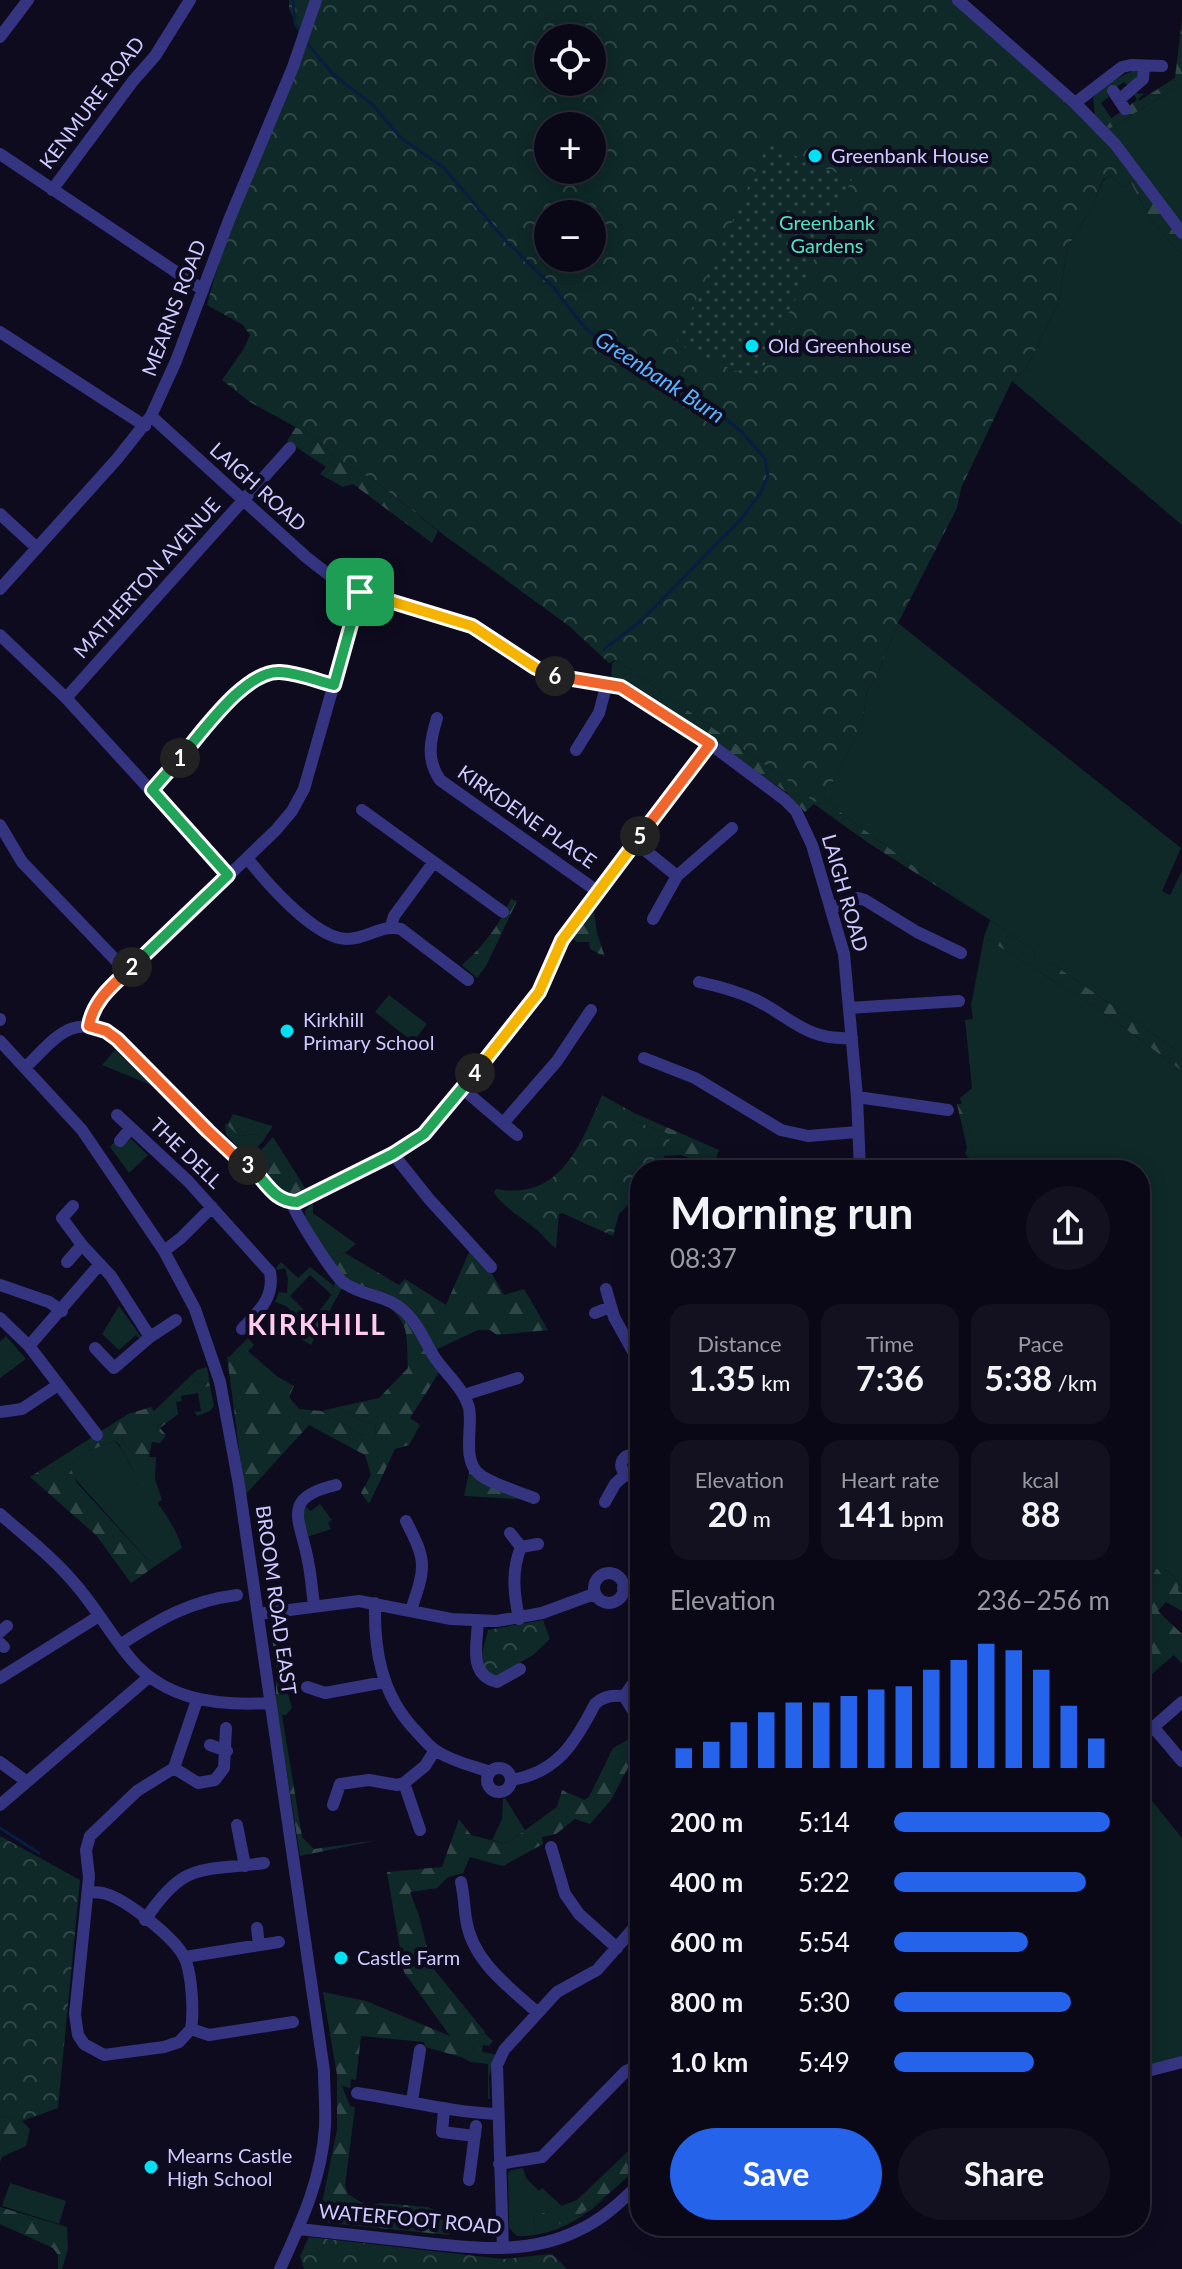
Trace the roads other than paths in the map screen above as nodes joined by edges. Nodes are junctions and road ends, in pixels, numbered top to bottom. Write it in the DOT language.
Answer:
graph roads {
  1 [pos="28,0"];
  2 [pos="190,0"];
  3 [pos="316,0"];
  4 [pos="958,0"];
  5 [pos="0,37"];
  6 [pos="1144,66"];
  7 [pos="1162,66"];
  8 [pos="1119,100"];
  9 [pos="1075,103"];
  10 [pos="0,154"];
  11 [pos="52,190"];
  12 [pos="1182,233"];
  13 [pos="203,290"];
  14 [pos="0,332"];
  15 [pos="148,421"];
  16 [pos="290,448"];
  17 [pos="243,501"];
  18 [pos="0,514"];
  19 [pos="37,548"];
  20 [pos="0,589"];
  21 [pos="360,592"];
  22 [pos="0,635"];
  23 [pos="607,683"];
  24 [pos="334,685"];
  25 [pos="66,698"];
  26 [pos="432,724"];
  27 [pos="710,744"];
  28 [pos="583,746"];
  29 [pos="152,790"];
  30 [pos="362,810"];
  31 [pos="0,825"];
  32 [pos="725,830"];
  33 [pos="635,842"];
  34 [pos="247,858"];
  35 [pos="433,863"];
  36 [pos="228,875"];
  37 [pos="677,876"];
  38 [pos="597,891"];
  39 [pos="831,908"];
  40 [pos="503,912"];
  41 [pos="653,919"];
  42 [pos="391,926"];
  43 [pos="954,954"];
  44 [pos="127,972"];
  45 [pos="468,980"];
  46 [pos="699,982"];
  47 [pos="959,1001"];
  48 [pos="849,1008"];
  49 [pos="583,1015"];
  50 [pos="89,1026"];
  51 [pos="852,1038"];
  52 [pos="0,1041"];
  53 [pos="649,1064"];
  54 [pos="26,1067"];
  55 [pos="463,1089"];
  56 [pos="857,1097"];
  57 [pos="948,1110"];
  58 [pos="117,1115"];
  59 [pos="504,1122"];
  60 [pos="131,1128"];
  61 [pos="858,1132"];
  62 [pos="517,1135"];
  63 [pos="120,1141"];
  64 [pos="393,1154"];
  65 [pos="859,1160"];
  66 [pos="292,1202"];
  67 [pos="73,1206"];
  68 [pos="212,1207"];
  69 [pos="82,1245"];
  70 [pos="164,1251"];
  71 [pos="489,1259"];
  72 [pos="67,1262"];
  73 [pos="100,1264"];
  74 [pos="0,1285"];
  75 [pos="606,1289"];
  76 [pos="247,1303"];
  77 [pos="610,1307"];
  78 [pos="62,1311"];
  79 [pos="258,1312"];
  80 [pos="595,1313"];
  81 [pos="0,1318"];
  82 [pos="176,1320"];
  83 [pos="242,1329"];
  84 [pos="150,1337"];
  85 [pos="630,1345"];
  86 [pos="29,1346"];
  87 [pos="95,1348"];
  88 [pos="518,1378"];
  89 [pos="496,1384"];
  90 [pos="58,1385"];
  91 [pos="464,1395"];
  92 [pos="500,1398"];
  93 [pos="0,1412"];
  94 [pos="0,1421"];
  95 [pos="97,1435"];
  96 [pos="630,1456"];
  97 [pos="626,1474"];
  98 [pos="630,1475"];
  99 [pos="336,1485"];
  100 [pos="534,1498"];
  101 [pos="605,1502"];
  102 [pos="0,1514"];
  103 [pos="406,1521"];
  104 [pos="427,1531"];
  105 [pos="510,1533"];
  106 [pos="415,1538"];
  107 [pos="538,1544"];
  108 [pos="521,1547"];
  109 [pos="623,1588"];
  110 [pos="630,1590"];
  111 [pos="594,1594"];
  112 [pos="237,1595"];
  113 [pos="375,1603"];
  114 [pos="314,1605"];
  115 [pos="411,1610"];
  116 [pos="258,1614"];
  117 [pos="99,1616"];
  118 [pos="519,1619"];
  119 [pos="478,1622"];
  120 [pos="120,1645"];
  121 [pos="520,1669"];
  122 [pos="149,1677"];
  123 [pos="0,1678"];
  124 [pos="385,1682"];
  125 [pos="497,1682"];
  126 [pos="307,1687"];
  127 [pos="630,1688"];
  128 [pos="325,1693"];
  129 [pos="498,1696"];
  130 [pos="624,1696"];
  131 [pos="197,1700"];
  132 [pos="1182,1702"];
  133 [pos="270,1703"];
  134 [pos="630,1706"];
  135 [pos="323,1708"];
  136 [pos="226,1728"];
  137 [pos="1154,1728"];
  138 [pos="1150,1731"];
  139 [pos="210,1745"];
  140 [pos="435,1750"];
  141 [pos="227,1751"];
  142 [pos="1182,1761"];
  143 [pos="0,1762"];
  144 [pos="174,1768"];
  145 [pos="329,1772"];
  146 [pos="490,1772"];
  147 [pos="511,1780"];
  148 [pos="26,1781"];
  149 [pos="404,1783"];
  150 [pos="340,1784"];
  151 [pos="0,1805"];
  152 [pos="333,1805"];
  153 [pos="412,1811"];
  154 [pos="398,1816"];
  155 [pos="237,1825"];
  156 [pos="420,1830"];
  157 [pos="551,1847"];
  158 [pos="264,1863"];
  159 [pos="245,1866"];
  160 [pos="461,1882"];
  161 [pos="88,1892"];
  162 [pos="145,1920"];
  163 [pos="257,1928"];
  164 [pos="630,1933"];
  165 [pos="279,1942"];
  166 [pos="259,1945"];
  167 [pos="617,1948"];
  168 [pos="185,1957"];
  169 [pos="538,2013"];
  170 [pos="293,2022"];
  171 [pos="191,2029"];
  172 [pos="420,2050"];
  173 [pos="1182,2062"];
  174 [pos="630,2069"];
  175 [pos="1150,2070"];
  176 [pos="357,2093"];
  177 [pos="412,2101"];
  178 [pos="444,2110"];
  179 [pos="497,2114"];
  180 [pos="499,2164"];
  181 [pos="469,2180"];
  182 [pos="630,2193"];
  183 [pos="299,2229"];
  184 [pos="503,2248"];
  185 [pos="280,2269"];
  1 -- 5 [label="street"];
  2 -- 11 [label="street, KENMURE ROAD"];
  3 -- 13 [label="street, MEARNS ROAD"];
  4 -- 9 [label="street"];
  6 -- 7 [label="street"];
  6 -- 8 [label="street"];
  6 -- 9 [label="street"];
  9 -- 12 [label="street"];
  10 -- 11 [label="street"];
  11 -- 13 [label="street"];
  13 -- 15 [label="street, MEARNS ROAD"];
  14 -- 15 [label="street, LAIGH ROAD"];
  15 -- 17 [label="street, LAIGH ROAD"];
  15 -- 19 [label="street, MEARNS ROAD"];
  16 -- 17 [label="street, MATHERTON AVENUE"];
  17 -- 21 [label="street, LAIGH ROAD"];
  17 -- 25 [label="street, MATHERTON AVENUE"];
  18 -- 19 [label="street"];
  19 -- 20 [label="street, MEARNS ROAD"];
  21 -- 23 [label="street, LAIGH ROAD"];
  21 -- 24 [label="street"];
  22 -- 25 [label="street"];
  23 -- 27 [label="street, LAIGH ROAD"];
  23 -- 28 [label="street"];
  24 -- 29 [label="street"];
  24 -- 34 [label="street"];
  25 -- 29 [label="street"];
  26 -- 38 [label="street, KIRKDENE PLACE"];
  27 -- 33 [label="street"];
  27 -- 39 [label="street, LAIGH ROAD"];
  29 -- 36 [label="street"];
  30 -- 35 [label="street"];
  31 -- 44 [label="street"];
  32 -- 37 [label="street"];
  33 -- 37 [label="street"];
  33 -- 38 [label="street"];
  34 -- 36 [label="street"];
  34 -- 42 [label="street"];
  35 -- 40 [label="street"];
  35 -- 42 [label="street"];
  36 -- 44 [label="street"];
  37 -- 41 [label="street"];
  38 -- 55 [label="street"];
  39 -- 43 [label="street"];
  39 -- 48 [label="street, LAIGH ROAD"];
  42 -- 45 [label="street"];
  44 -- 50 [label="street"];
  46 -- 51 [label="street"];
  47 -- 48 [label="street"];
  48 -- 51 [label="street, LAIGH ROAD"];
  49 -- 59 [label="street"];
  50 -- 54 [label="street"];
  50 -- 66 [label="street"];
  51 -- 56 [label="street, LAIGH ROAD"];
  52 -- 54 [label="street, BROOM ROAD EAST"];
  53 -- 61 [label="street"];
  54 -- 70 [label="street, BROOM ROAD EAST"];
  55 -- 59 [label="street"];
  55 -- 64 [label="street"];
  56 -- 57 [label="street"];
  56 -- 61 [label="street, LAIGH ROAD"];
  58 -- 60 [label="street, THE DELL"];
  59 -- 62 [label="street"];
  60 -- 63 [label="street, THE DELL"];
  60 -- 68 [label="street, THE DELL"];
  61 -- 65 [label="street, LAIGH ROAD"];
  64 -- 66 [label="street"];
  64 -- 71 [label="street"];
  66 -- 91 [label="street"];
  67 -- 69 [label="street"];
  68 -- 70 [label="street, THE DELL"];
  68 -- 79 [label="street, THE DELL"];
  69 -- 72 [label="street"];
  69 -- 73 [label="street"];
  70 -- 116 [label="street, BROOM ROAD EAST"];
  73 -- 78 [label="street"];
  73 -- 84 [label="street"];
  74 -- 78 [label="street"];
  75 -- 77 [label="street"];
  76 -- 79 [label="street"];
  77 -- 80 [label="street"];
  77 -- 85 [label="street"];
  78 -- 86 [label="street"];
  79 -- 83 [label="street, THE DELL"];
  81 -- 86 [label="street"];
  82 -- 84 [label="street"];
  84 -- 87 [label="street"];
  86 -- 90 [label="street"];
  88 -- 89 [label="street"];
  89 -- 91 [label="street"];
  89 -- 92 [label="street"];
  90 -- 93 [label="street"];
  90 -- 95 [label="street"];
  91 -- 100 [label="street"];
  93 -- 94 [label="street"];
  96 -- 97 [label="street"];
  97 -- 98 [label="street"];
  97 -- 101 [label="street"];
  99 -- 114 [label="street"];
  102 -- 117 [label="street"];
  103 -- 106 [label="street"];
  104 -- 106 [label="street"];
  105 -- 108 [label="street"];
  106 -- 115 [label="street"];
  107 -- 108 [label="street"];
  108 -- 118 [label="street"];
  109 -- 110 [label="street"];
  109 -- 111 [label="street"];
  109 -- 111 [label="street"];
  111 -- 118 [label="street"];
  112 -- 120 [label="street"];
  113 -- 114 [label="street"];
  113 -- 115 [label="street"];
  113 -- 124 [label="street"];
  114 -- 116 [label="street"];
  115 -- 119 [label="street"];
  116 -- 133 [label="street, BROOM ROAD EAST"];
  117 -- 120 [label="street"];
  117 -- 123 [label="street"];
  118 -- 119 [label="street"];
  119 -- 125 [label="street"];
  120 -- 122 [label="street"];
  121 -- 125 [label="street"];
  122 -- 131 [label="street"];
  122 -- 148 [label="street"];
  124 -- 128 [label="street"];
  124 -- 140 [label="street"];
  125 -- 129 [label="street"];
  126 -- 128 [label="street"];
  127 -- 130 [label="street"];
  128 -- 135 [label="street"];
  130 -- 134 [label="street"];
  130 -- 147 [label="street"];
  131 -- 133 [label="street"];
  131 -- 144 [label="street"];
  132 -- 137 [label="street"];
  133 -- 183 [label="street, BROOM ROAD EAST"];
  136 -- 141 [label="street"];
  137 -- 138 [label="street"];
  137 -- 142 [label="street"];
  139 -- 141 [label="street"];
  140 -- 146 [label="street"];
  140 -- 149 [label="street"];
  141 -- 144 [label="street"];
  143 -- 148 [label="street"];
  144 -- 161 [label="street"];
  145 -- 150 [label="street"];
  146 -- 147 [label="street"];
  146 -- 147 [label="street"];
  148 -- 151 [label="street"];
  149 -- 150 [label="street"];
  149 -- 153 [label="street"];
  150 -- 152 [label="street"];
  153 -- 154 [label="street"];
  153 -- 156 [label="street"];
  155 -- 159 [label="street"];
  157 -- 167 [label="street"];
  158 -- 159 [label="street"];
  159 -- 162 [label="street"];
  160 -- 169 [label="street"];
  161 -- 162 [label="street"];
  161 -- 171 [label="street"];
  162 -- 168 [label="street"];
  163 -- 166 [label="street"];
  164 -- 167 [label="street"];
  165 -- 166 [label="street"];
  166 -- 168 [label="street"];
  167 -- 169 [label="street"];
  168 -- 171 [label="street"];
  169 -- 179 [label="street"];
  170 -- 171 [label="street"];
  172 -- 177 [label="street"];
  173 -- 175 [label="street"];
  174 -- 180 [label="street"];
  176 -- 177 [label="street"];
  177 -- 178 [label="street"];
  178 -- 179 [label="street"];
  178 -- 181 [label="street"];
  179 -- 180 [label="street"];
  180 -- 184 [label="street"];
  182 -- 184 [label="street, WATERFOOT ROAD"];
  183 -- 184 [label="street, WATERFOOT ROAD"];
  183 -- 185 [label="street, WATERFOOT ROAD"];
}
